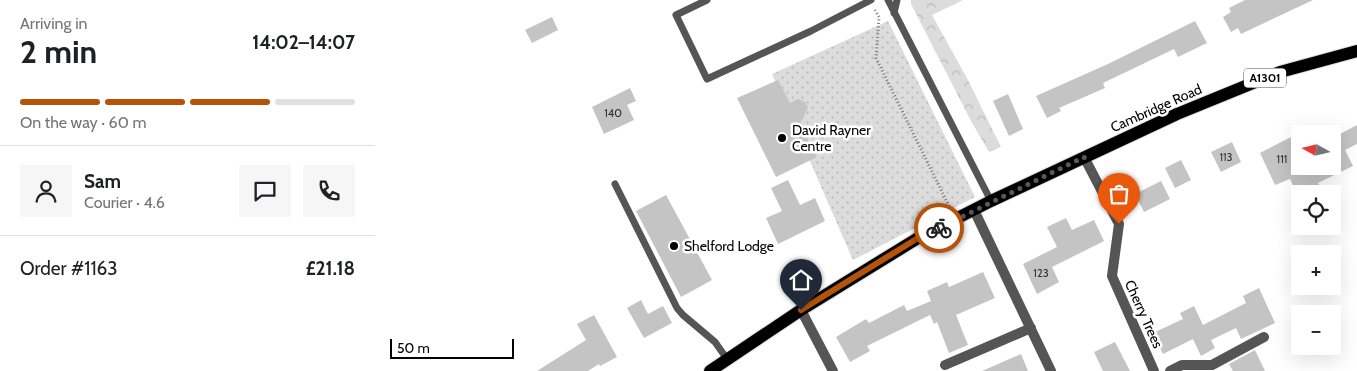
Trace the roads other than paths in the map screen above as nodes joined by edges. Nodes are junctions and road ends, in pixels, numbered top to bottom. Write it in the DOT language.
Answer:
graph roads {
  1 [pos="707,0"];
  2 [pos="871,0"];
  3 [pos="888,0"];
  4 [pos="897,0"];
  5 [pos="894,13"];
  6 [pos="1357,51"];
  7 [pos="1084,157"];
  8 [pos="615,184"];
  9 [pos="991,202"];
  10 [pos="974,210"];
  11 [pos="801,310"];
  12 [pos="1031,328"];
  13 [pos="1264,337"];
  14 [pos="727,359"];
  15 [pos="945,365"];
  16 [pos="710,371"];
  17 [pos="833,371"];
  18 [pos="1051,371"];
  19 [pos="1154,371"];
  20 [pos="1170,371"];
  1 -- 2 [label="lane"];
  3 -- 5 [label="lane"];
  4 -- 5 [label="lane"];
  5 -- 9 [label="lane"];
  6 -- 7 [label="main road, Cambridge Road / A1301"];
  7 -- 9 [label="main road, Cambridge Road / A1301"];
  7 -- 19 [label="street, Cherry Trees"];
  8 -- 14 [label="lane"];
  9 -- 10 [label="main road, Cambridge Road / A1301"];
  10 -- 11 [label="main road, Cambridge Road / A1301"];
  10 -- 12 [label="street"];
  11 -- 14 [label="main road, Cambridge Road / A1301"];
  11 -- 17 [label="street"];
  12 -- 15 [label="street"];
  12 -- 18 [label="street"];
  13 -- 20 [label="street"];
  14 -- 16 [label="main road, Cambridge Road / A1301"];
}
